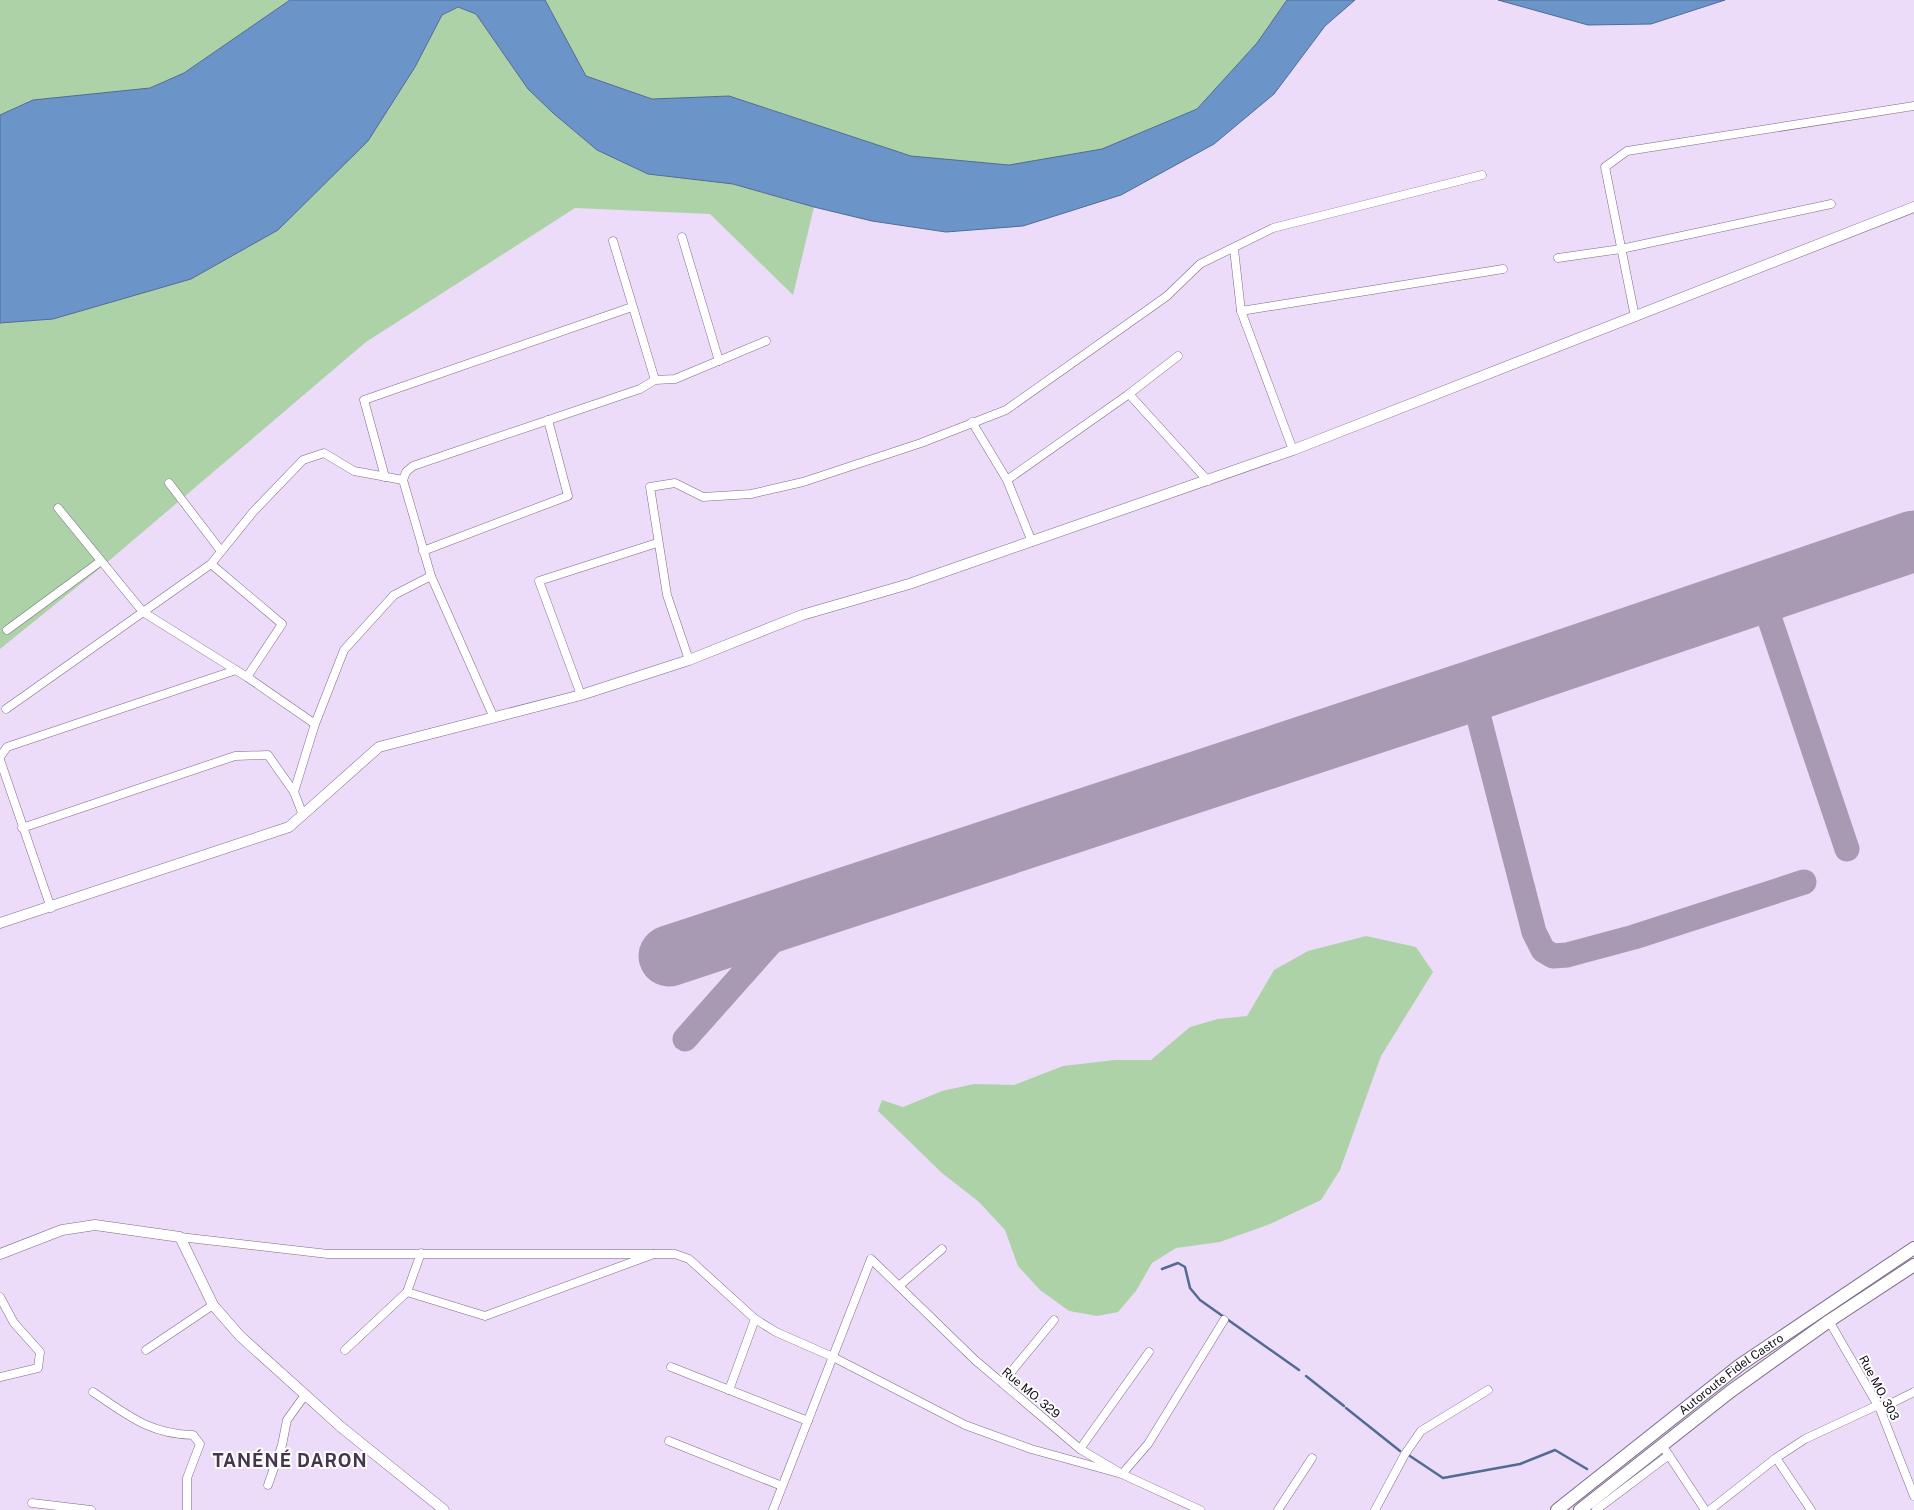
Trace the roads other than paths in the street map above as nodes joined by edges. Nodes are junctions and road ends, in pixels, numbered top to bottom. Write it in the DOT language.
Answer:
graph roads {
  1 [pos="1914,106"];
  2 [pos="1482,176"];
  3 [pos="1831,204"];
  4 [pos="1914,207"];
  5 [pos="682,237"];
  6 [pos="613,242"];
  7 [pos="1234,249"];
  8 [pos="1621,249"];
  9 [pos="1558,258"];
  10 [pos="1503,269"];
  11 [pos="632,307"];
  12 [pos="1241,311"];
  13 [pos="1634,317"];
  14 [pos="766,341"];
  15 [pos="1178,356"];
  16 [pos="719,361"];
  17 [pos="655,380"];
  18 [pos="1129,394"];
  19 [pos="548,420"];
  20 [pos="972,422"];
  21 [pos="1293,450"];
  22 [pos="385,477"];
  23 [pos="403,480"];
  24 [pos="1007,480"];
  25 [pos="1208,481"];
  26 [pos="169,483"];
  27 [pos="58,508"];
  28 [pos="1032,542"];
  29 [pos="657,543"];
  30 [pos="423,550"];
  31 [pos="221,551"];
  32 [pos="101,560"];
  33 [pos="211,564"];
  34 [pos="431,576"];
  35 [pos="143,612"];
  36 [pos="7,630"];
  37 [pos="688,660"];
  38 [pos="236,670"];
  39 [pos="247,677"];
  40 [pos="581,695"];
  41 [pos="6,709"];
  42 [pos="494,718"];
  43 [pos="315,724"];
  44 [pos="0,759"];
  45 [pos="294,792"];
  46 [pos="303,816"];
  47 [pos="22,828"];
  48 [pos="51,908"];
  49 [pos="0,924"];
  50 [pos="180,1237"];
  51 [pos="1914,1248"];
  52 [pos="942,1250"];
  53 [pos="660,1252"];
  54 [pos="421,1253"];
  55 [pos="0,1254"];
  56 [pos="1914,1265"];
  57 [pos="899,1286"];
  58 [pos="407,1292"];
  59 [pos="0,1297"];
  60 [pos="213,1305"];
  61 [pos="755,1318"];
  62 [pos="1054,1320"];
  63 [pos="1224,1320"];
  64 [pos="1829,1321"];
  65 [pos="146,1350"];
  66 [pos="345,1350"];
  67 [pos="1149,1352"];
  68 [pos="833,1357"];
  69 [pos="671,1367"];
  70 [pos="0,1378"];
  71 [pos="1002,1383"];
  72 [pos="729,1390"];
  73 [pos="1488,1390"];
  74 [pos="93,1392"];
  75 [pos="1914,1392"];
  76 [pos="305,1395"];
  77 [pos="1879,1408"];
  78 [pos="808,1421"];
  79 [pos="669,1440"];
  80 [pos="1080,1449"];
  81 [pos="1666,1451"];
  82 [pos="1312,1458"];
  83 [pos="1776,1458"];
  84 [pos="1122,1474"];
  85 [pos="268,1485"];
  86 [pos="782,1486"];
  87 [pos="1914,1496"];
  88 [pos="32,1503"];
  89 [pos="85,1510"];
  90 [pos="91,1510"];
  91 [pos="187,1510"];
  92 [pos="444,1510"];
  93 [pos="773,1510"];
  94 [pos="1200,1510"];
  95 [pos="1278,1510"];
  96 [pos="1374,1510"];
  97 [pos="1557,1510"];
  98 [pos="1580,1510"];
  99 [pos="1596,1510"];
  100 [pos="1705,1510"];
  101 [pos="1710,1510"];
  102 [pos="1811,1510"];
  1 -- 8 [label="street"];
  2 -- 7 [label="street"];
  3 -- 8 [label="street"];
  4 -- 13 [label="street"];
  5 -- 16 [label="street"];
  6 -- 11 [label="street"];
  7 -- 12 [label="street"];
  7 -- 20 [label="street"];
  8 -- 9 [label="street"];
  8 -- 13 [label="street"];
  10 -- 12 [label="street"];
  11 -- 17 [label="street"];
  11 -- 22 [label="street"];
  12 -- 21 [label="street"];
  13 -- 21 [label="street"];
  14 -- 16 [label="street"];
  15 -- 18 [label="street"];
  16 -- 17 [label="street"];
  17 -- 19 [label="street"];
  18 -- 24 [label="street"];
  18 -- 25 [label="street"];
  19 -- 23 [label="street"];
  19 -- 30 [label="street"];
  20 -- 24 [label="street"];
  20 -- 29 [label="street"];
  21 -- 25 [label="street"];
  22 -- 23 [label="street"];
  22 -- 31 [label="street"];
  23 -- 30 [label="street"];
  24 -- 28 [label="street"];
  25 -- 28 [label="street"];
  26 -- 31 [label="street"];
  27 -- 32 [label="street"];
  28 -- 37 [label="street"];
  29 -- 37 [label="street"];
  29 -- 40 [label="street"];
  30 -- 34 [label="street"];
  31 -- 33 [label="street"];
  32 -- 35 [label="street"];
  32 -- 36 [label="street"];
  33 -- 35 [label="street"];
  33 -- 39 [label="street"];
  34 -- 42 [label="street"];
  34 -- 43 [label="street"];
  35 -- 38 [label="street"];
  35 -- 41 [label="street"];
  37 -- 40 [label="street"];
  38 -- 39 [label="street"];
  38 -- 44 [label="street"];
  39 -- 43 [label="street"];
  40 -- 42 [label="street"];
  42 -- 46 [label="street"];
  43 -- 45 [label="street"];
  44 -- 47 [label="street"];
  45 -- 46 [label="street"];
  45 -- 47 [label="street"];
  46 -- 48 [label="street"];
  47 -- 48 [label="street"];
  48 -- 49 [label="street"];
  50 -- 54 [label="street"];
  50 -- 55 [label="street"];
  50 -- 60 [label="street"];
  51 -- 97 [label="highway, Autoroute Fidel Castro"];
  52 -- 57 [label="street"];
  53 -- 54 [label="street"];
  53 -- 58 [label="street"];
  53 -- 61 [label="street"];
  54 -- 58 [label="street"];
  56 -- 64 [label="highway, Autoroute Fidel Castro"];
  57 -- 68 [label="street, Rue MO. 329"];
  57 -- 71 [label="street, Rue MO. 329"];
  58 -- 66 [label="street"];
  59 -- 70 [label="street"];
  60 -- 65 [label="street"];
  60 -- 76 [label="street"];
  61 -- 68 [label="street"];
  61 -- 72 [label="street"];
  62 -- 71 [label="street"];
  63 -- 84 [label="street"];
  64 -- 77 [label="street, Rue MO. 303"];
  64 -- 81 [label="highway, Autoroute Fidel Castro"];
  67 -- 80 [label="street"];
  68 -- 78 [label="street"];
  68 -- 84 [label="street"];
  69 -- 72 [label="street"];
  71 -- 80 [label="street, Rue MO. 329"];
  72 -- 78 [label="street"];
  73 -- 96 [label="street"];
  74 -- 91 [label="street"];
  75 -- 77 [label="street"];
  76 -- 85 [label="street"];
  76 -- 92 [label="street"];
  77 -- 83 [label="street"];
  77 -- 87 [label="street, Rue MO. 303"];
  78 -- 86 [label="street"];
  79 -- 86 [label="street"];
  80 -- 84 [label="street, Rue MO. 329"];
  81 -- 98 [label="highway, Autoroute Fidel Castro"];
  81 -- 99 [label="street"];
  81 -- 100 [label="street"];
  82 -- 95 [label="street"];
  83 -- 101 [label="street"];
  83 -- 102 [label="street"];
  84 -- 94 [label="street, Rue MO. 329"];
  86 -- 93 [label="street"];
  88 -- 89 [label="street"];
  89 -- 90 [label="street"];
}
